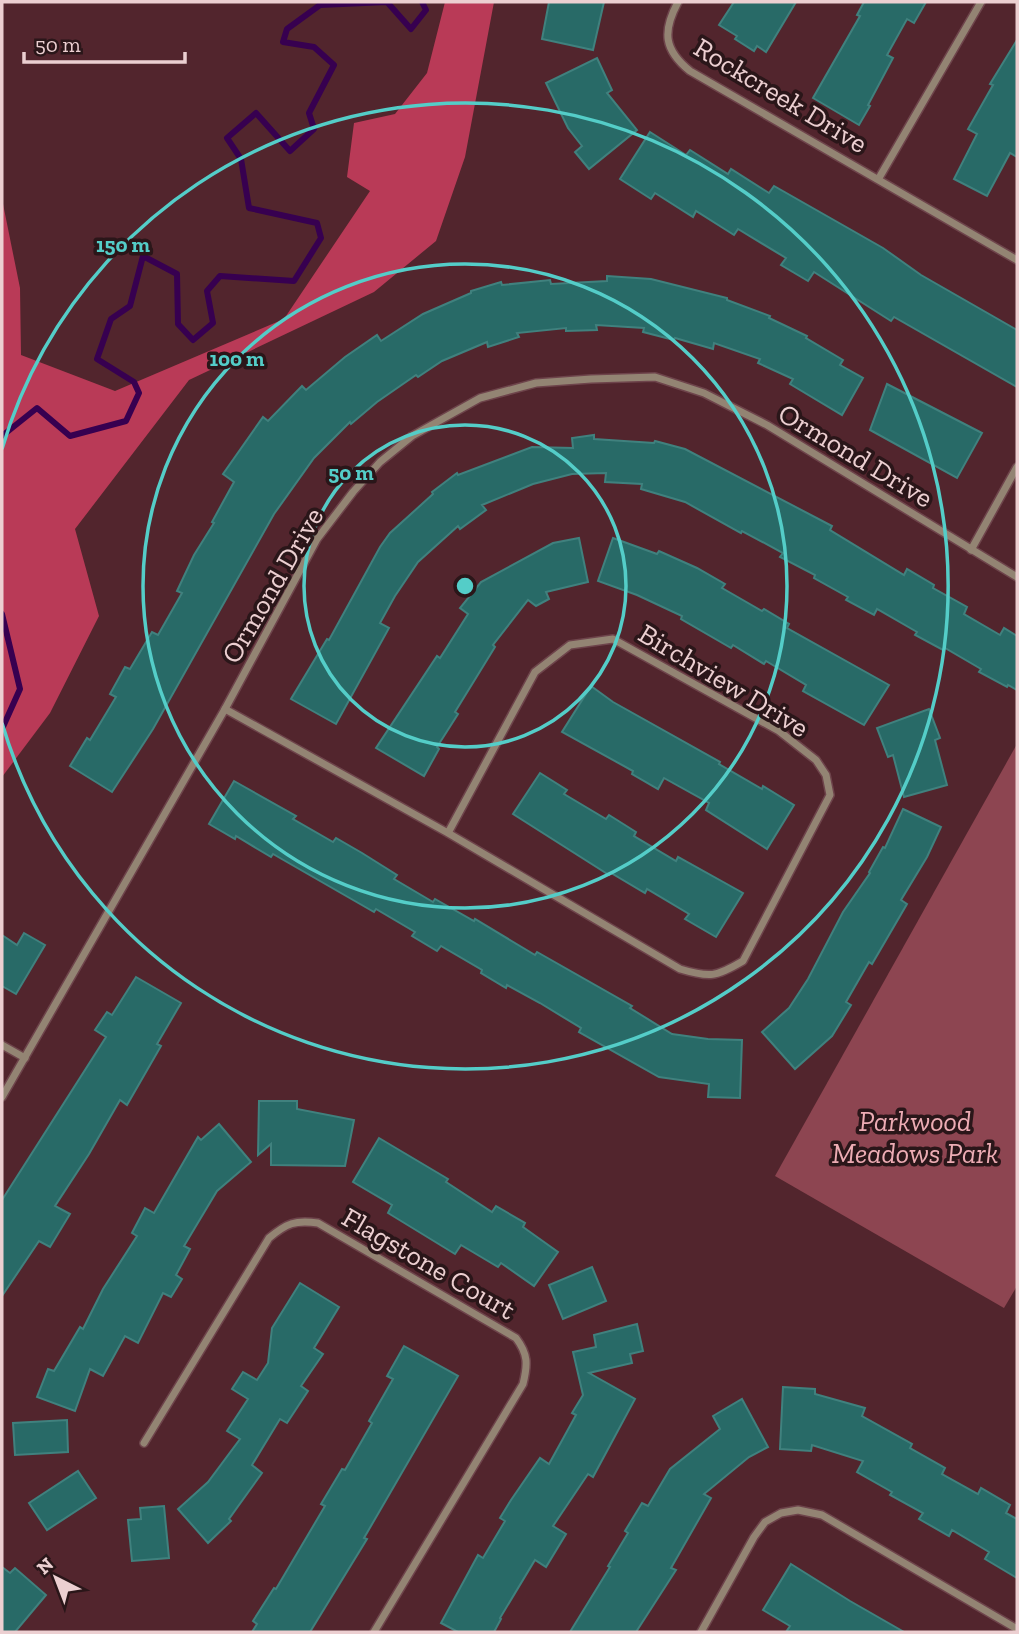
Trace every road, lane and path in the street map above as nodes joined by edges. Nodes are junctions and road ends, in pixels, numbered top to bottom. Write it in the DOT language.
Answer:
graph roads {
  1 [pos="678,2"];
  2 [pos="981,2"];
  3 [pos="879,178"];
  4 [pos="1017,260"];
  5 [pos="1017,467"];
  6 [pos="971,550"];
  7 [pos="1017,577"];
  8 [pos="225,709"];
  9 [pos="448,833"];
  10 [pos="2,1045"];
  11 [pos="25,1058"];
  12 [pos="2,1097"];
  13 [pos="144,1443"];
  14 [pos="1017,1629"];
  15 [pos="374,1632"];
  16 [pos="701,1632"];
  1 -- 3 [label="street, Rockcreek Drive"];
  2 -- 3 [label="street, Rockcreek Drive"];
  3 -- 4 [label="street, Rockcreek Drive"];
  5 -- 6 [label="street"];
  6 -- 7 [label="street, Ormond Drive"];
  6 -- 8 [label="street, Ormond Drive"];
  8 -- 9 [label="street, Birchview Drive"];
  8 -- 11 [label="street, Ormond Drive"];
  9 -- 9 [label="street, Birchview Drive"];
  10 -- 11 [label="street"];
  11 -- 12 [label="street, Ormond Drive"];
  13 -- 15 [label="street, Flagstone Court"];
  14 -- 16 [label="street"];
}
